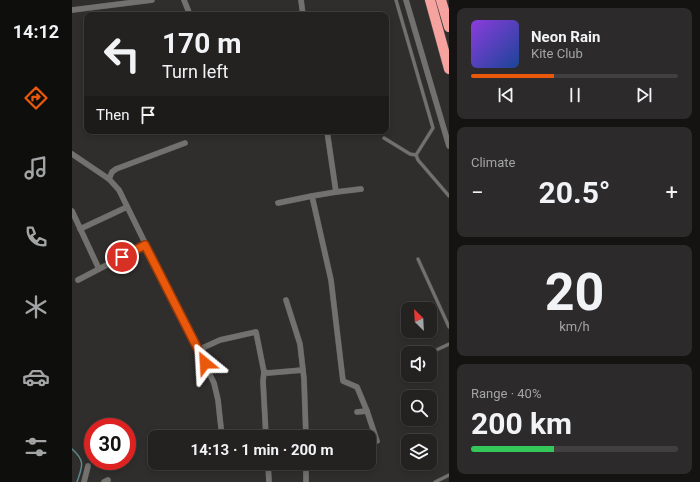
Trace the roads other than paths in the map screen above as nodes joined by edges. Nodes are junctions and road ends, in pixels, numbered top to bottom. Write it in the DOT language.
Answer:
graph roads {
  1 [pos="152,0"];
  2 [pos="184,0"];
  3 [pos="300,0"];
  4 [pos="396,0"];
  5 [pos="406,0"];
  6 [pos="430,0"];
  7 [pos="442,0"];
  8 [pos="72,10"];
  9 [pos="189,12"];
  10 [pos="303,12"];
  11 [pos="449,27"];
  12 [pos="449,69"];
  13 [pos="326,134"];
  14 [pos="384,138"];
  15 [pos="185,143"];
  16 [pos="449,146"];
  17 [pos="72,154"];
  18 [pos="416,155"];
  19 [pos="109,179"];
  20 [pos="361,189"];
  21 [pos="336,192"];
  22 [pos="312,196"];
  23 [pos="449,196"];
  24 [pos="278,203"];
  25 [pos="126,207"];
  26 [pos="72,211"];
  27 [pos="80,229"];
  28 [pos="145,245"];
  29 [pos="418,259"];
  30 [pos="100,269"];
  31 [pos="78,280"];
  32 [pos="286,300"];
  33 [pos="449,327"];
  34 [pos="449,344"];
  35 [pos="198,350"];
  36 [pos="437,350"];
  37 [pos="303,370"];
  38 [pos="264,372"];
  39 [pos="367,411"];
  40 [pos="357,412"];
  41 [pos="221,430"];
  42 [pos="266,430"];
  43 [pos="306,430"];
  44 [pos="377,441"];
  45 [pos="87,470"];
  46 [pos="268,470"];
  47 [pos="306,470"];
  48 [pos="449,475"];
  49 [pos="84,482"];
  50 [pos="269,482"];
  51 [pos="306,482"];
  52 [pos="435,482"];
  1 -- 8 [label="street"];
  2 -- 9 [label="street"];
  3 -- 10 [label="street"];
  4 -- 18 [label="lane"];
  5 -- 16 [label="street"];
  6 -- 12 [label="highway"];
  7 -- 11 [label="highway"];
  13 -- 21 [label="street"];
  14 -- 18 [label="lane"];
  15 -- 19 [label="street"];
  17 -- 19 [label="street"];
  18 -- 23 [label="lane"];
  19 -- 25 [label="street"];
  20 -- 21 [label="street"];
  21 -- 22 [label="street"];
  22 -- 24 [label="street"];
  22 -- 39 [label="street"];
  25 -- 27 [label="street"];
  25 -- 28 [label="street"];
  26 -- 27 [label="street"];
  27 -- 30 [label="street"];
  28 -- 30 [label="street"];
  28 -- 35 [label="street"];
  29 -- 33 [label="lane"];
  30 -- 31 [label="street"];
  32 -- 37 [label="street"];
  34 -- 36 [label="lane"];
  35 -- 38 [label="street"];
  35 -- 41 [label="street"];
  37 -- 38 [label="street"];
  37 -- 43 [label="street"];
  38 -- 42 [label="street"];
  39 -- 40 [label="street"];
  39 -- 44 [label="street"];
  45 -- 49 [label="street"];
  46 -- 50 [label="street"];
  47 -- 51 [label="street"];
  48 -- 52 [label="lane"];
}
